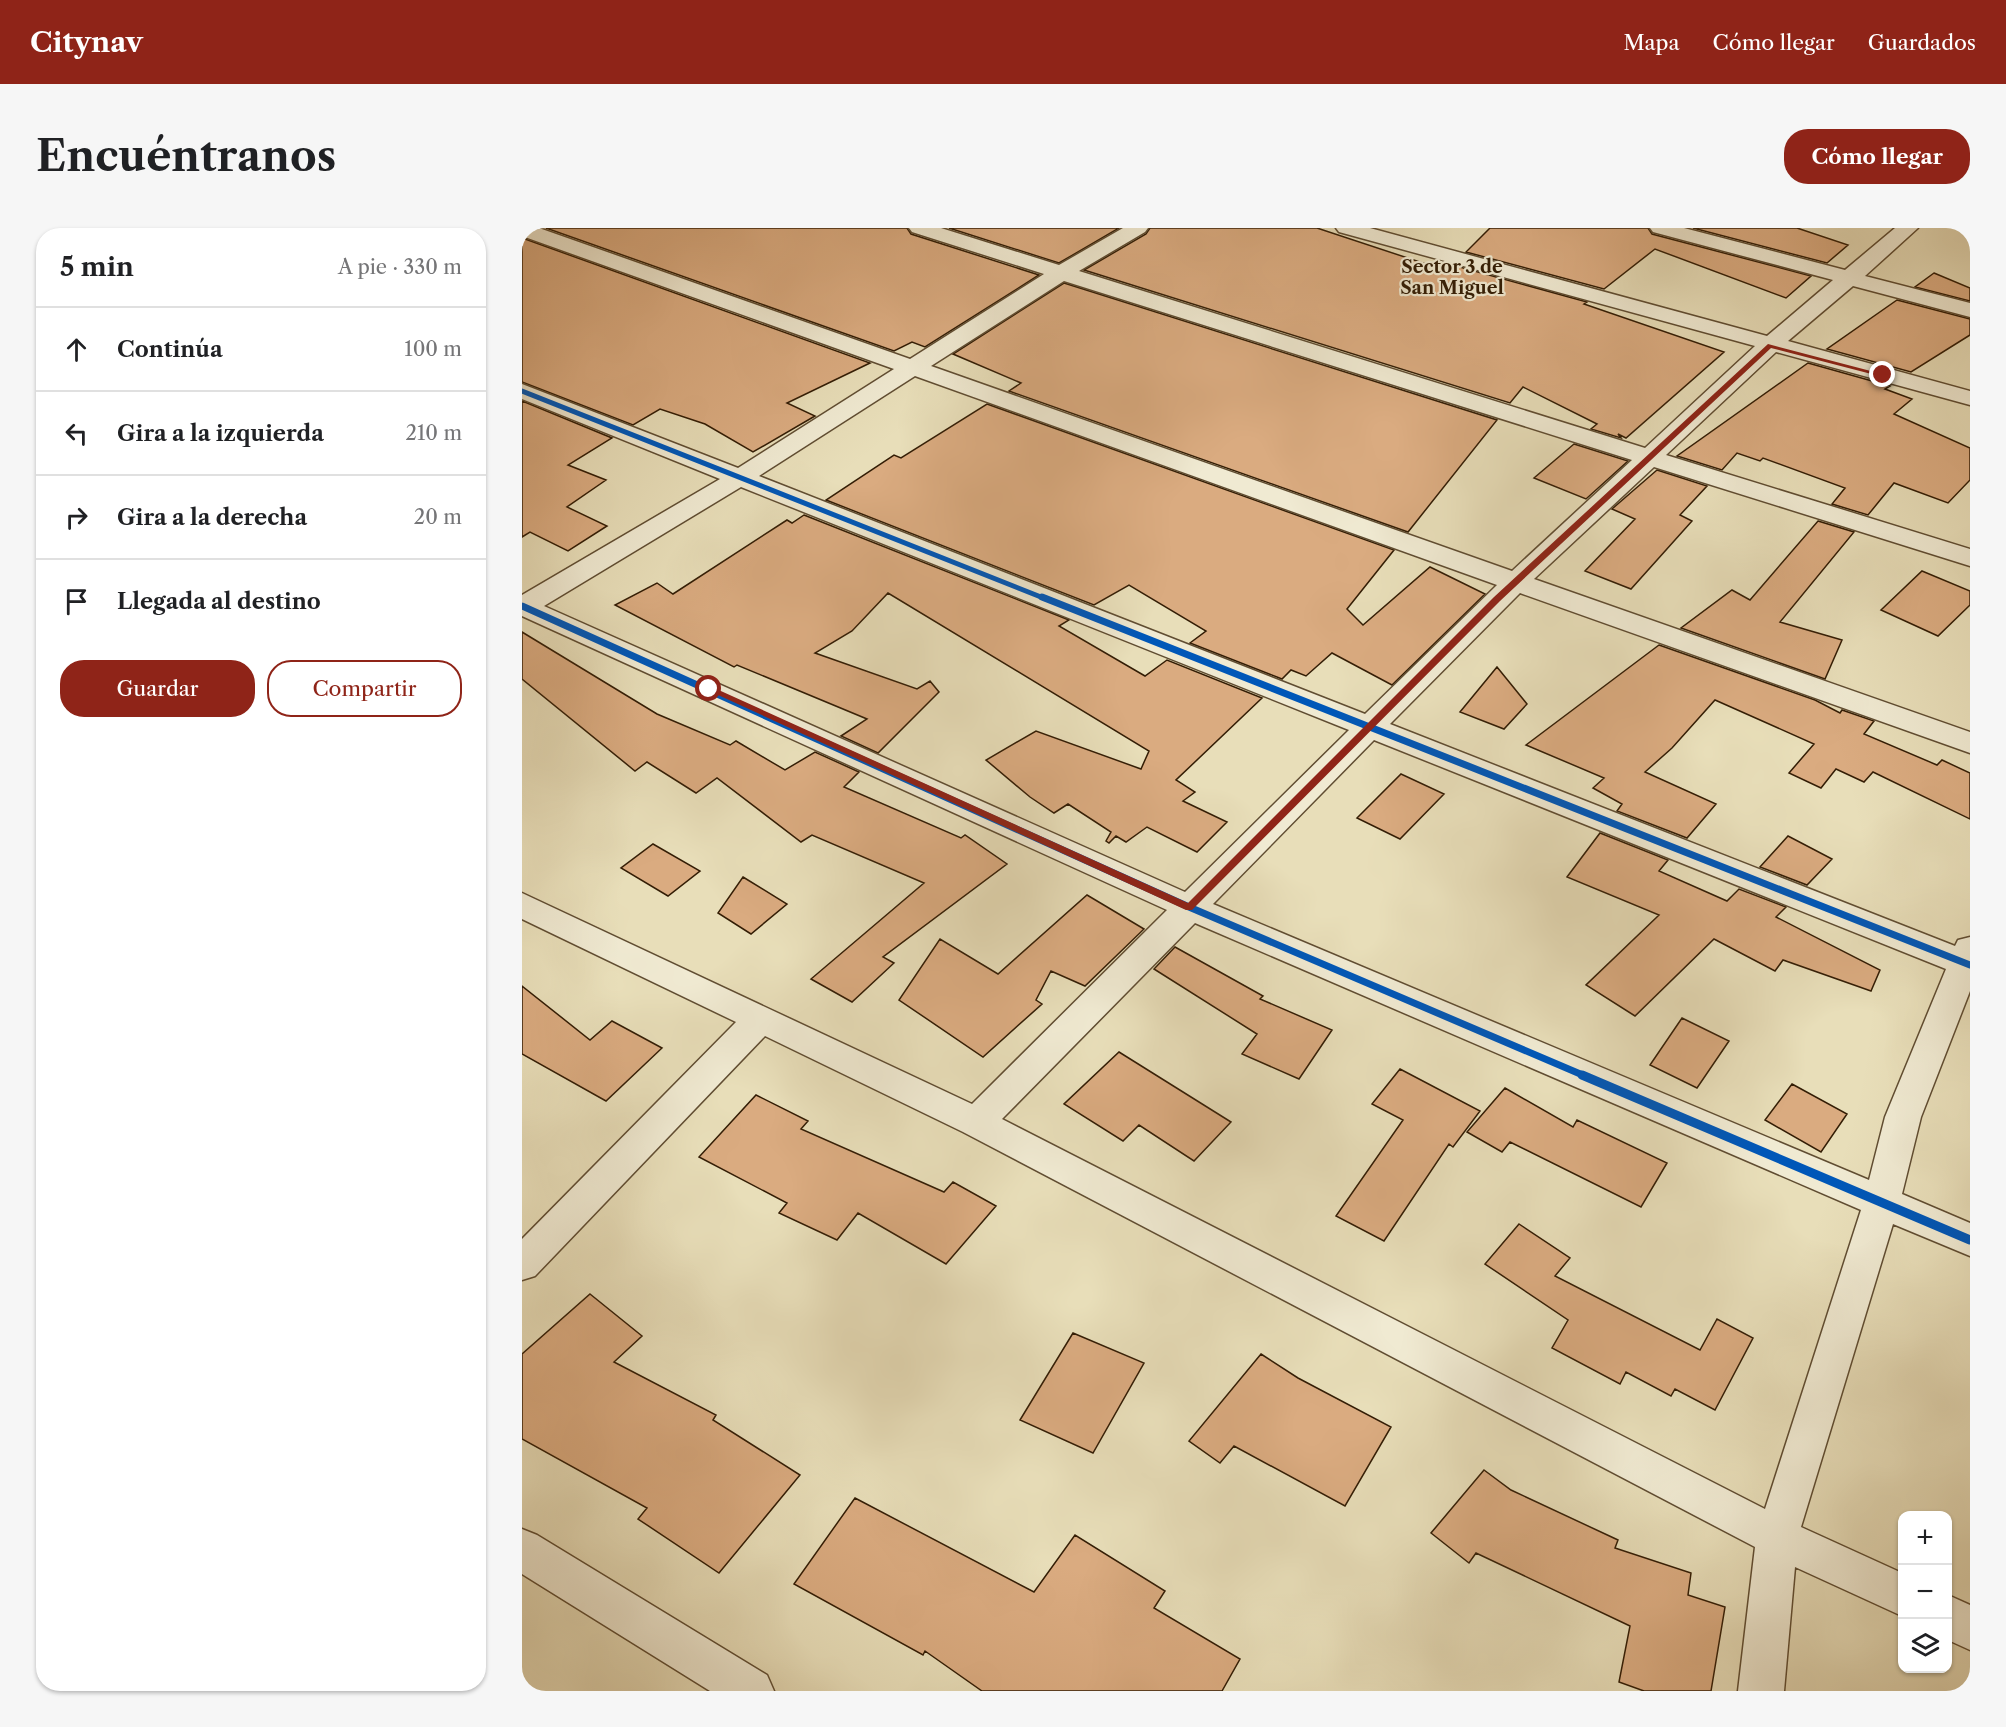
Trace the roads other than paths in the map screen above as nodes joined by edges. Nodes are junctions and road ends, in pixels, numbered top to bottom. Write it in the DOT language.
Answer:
graph roads {
  1 [pos="919,228"];
  2 [pos="1138,228"];
  3 [pos="1346,228"];
  4 [pos="1660,228"];
  5 [pos="1908,228"];
  6 [pos="522,229"];
  7 [pos="1060,273"];
  8 [pos="1850,278"];
  9 [pos="1970,310"];
  10 [pos="1770,345"];
  11 [pos="910,369"];
  12 [pos="522,391"];
  13 [pos="1970,398"];
  14 [pos="1650,457"];
  15 [pos="742,476"];
  16 [pos="1970,558"];
  17 [pos="1516,582"];
  18 [pos="522,607"];
  19 [pos="1370,726"];
  20 [pos="1970,743"];
  21 [pos="522,905"];
  22 [pos="1189,907"];
  23 [pos="1968,959"];
  24 [pos="761,1018"];
  25 [pos="976,1122"];
  26 [pos="1882,1201"];
  27 [pos="1970,1239"];
  28 [pos="522,1264"];
  29 [pos="1777,1537"];
  30 [pos="522,1550"];
  31 [pos="1898,1593"];
  32 [pos="1951,1619"];
  33 [pos="1970,1628"];
  34 [pos="752,1691"];
  35 [pos="1761,1691"];
  1 -- 7 [label="street"];
  2 -- 7 [label="street"];
  3 -- 10 [label="street"];
  4 -- 8 [label="street"];
  5 -- 8 [label="street"];
  6 -- 11 [label="street"];
  7 -- 11 [label="street"];
  7 -- 14 [label="street"];
  8 -- 9 [label="street"];
  8 -- 10 [label="street"];
  10 -- 13 [label="street"];
  10 -- 14 [label="street"];
  11 -- 15 [label="street"];
  11 -- 17 [label="street"];
  12 -- 15 [label="street"];
  14 -- 16 [label="street"];
  14 -- 17 [label="street"];
  15 -- 18 [label="street"];
  15 -- 19 [label="street"];
  17 -- 19 [label="street"];
  17 -- 20 [label="street"];
  18 -- 22 [label="street"];
  19 -- 22 [label="street"];
  19 -- 23 [label="street"];
  21 -- 24 [label="street"];
  22 -- 25 [label="street"];
  22 -- 26 [label="street"];
  23 -- 26 [label="street"];
  24 -- 25 [label="street"];
  24 -- 28 [label="street"];
  25 -- 29 [label="street"];
  26 -- 27 [label="street"];
  26 -- 29 [label="street"];
  29 -- 31 [label="street"];
  29 -- 35 [label="street"];
  30 -- 34 [label="street"];
  32 -- 33 [label="street"];
}
